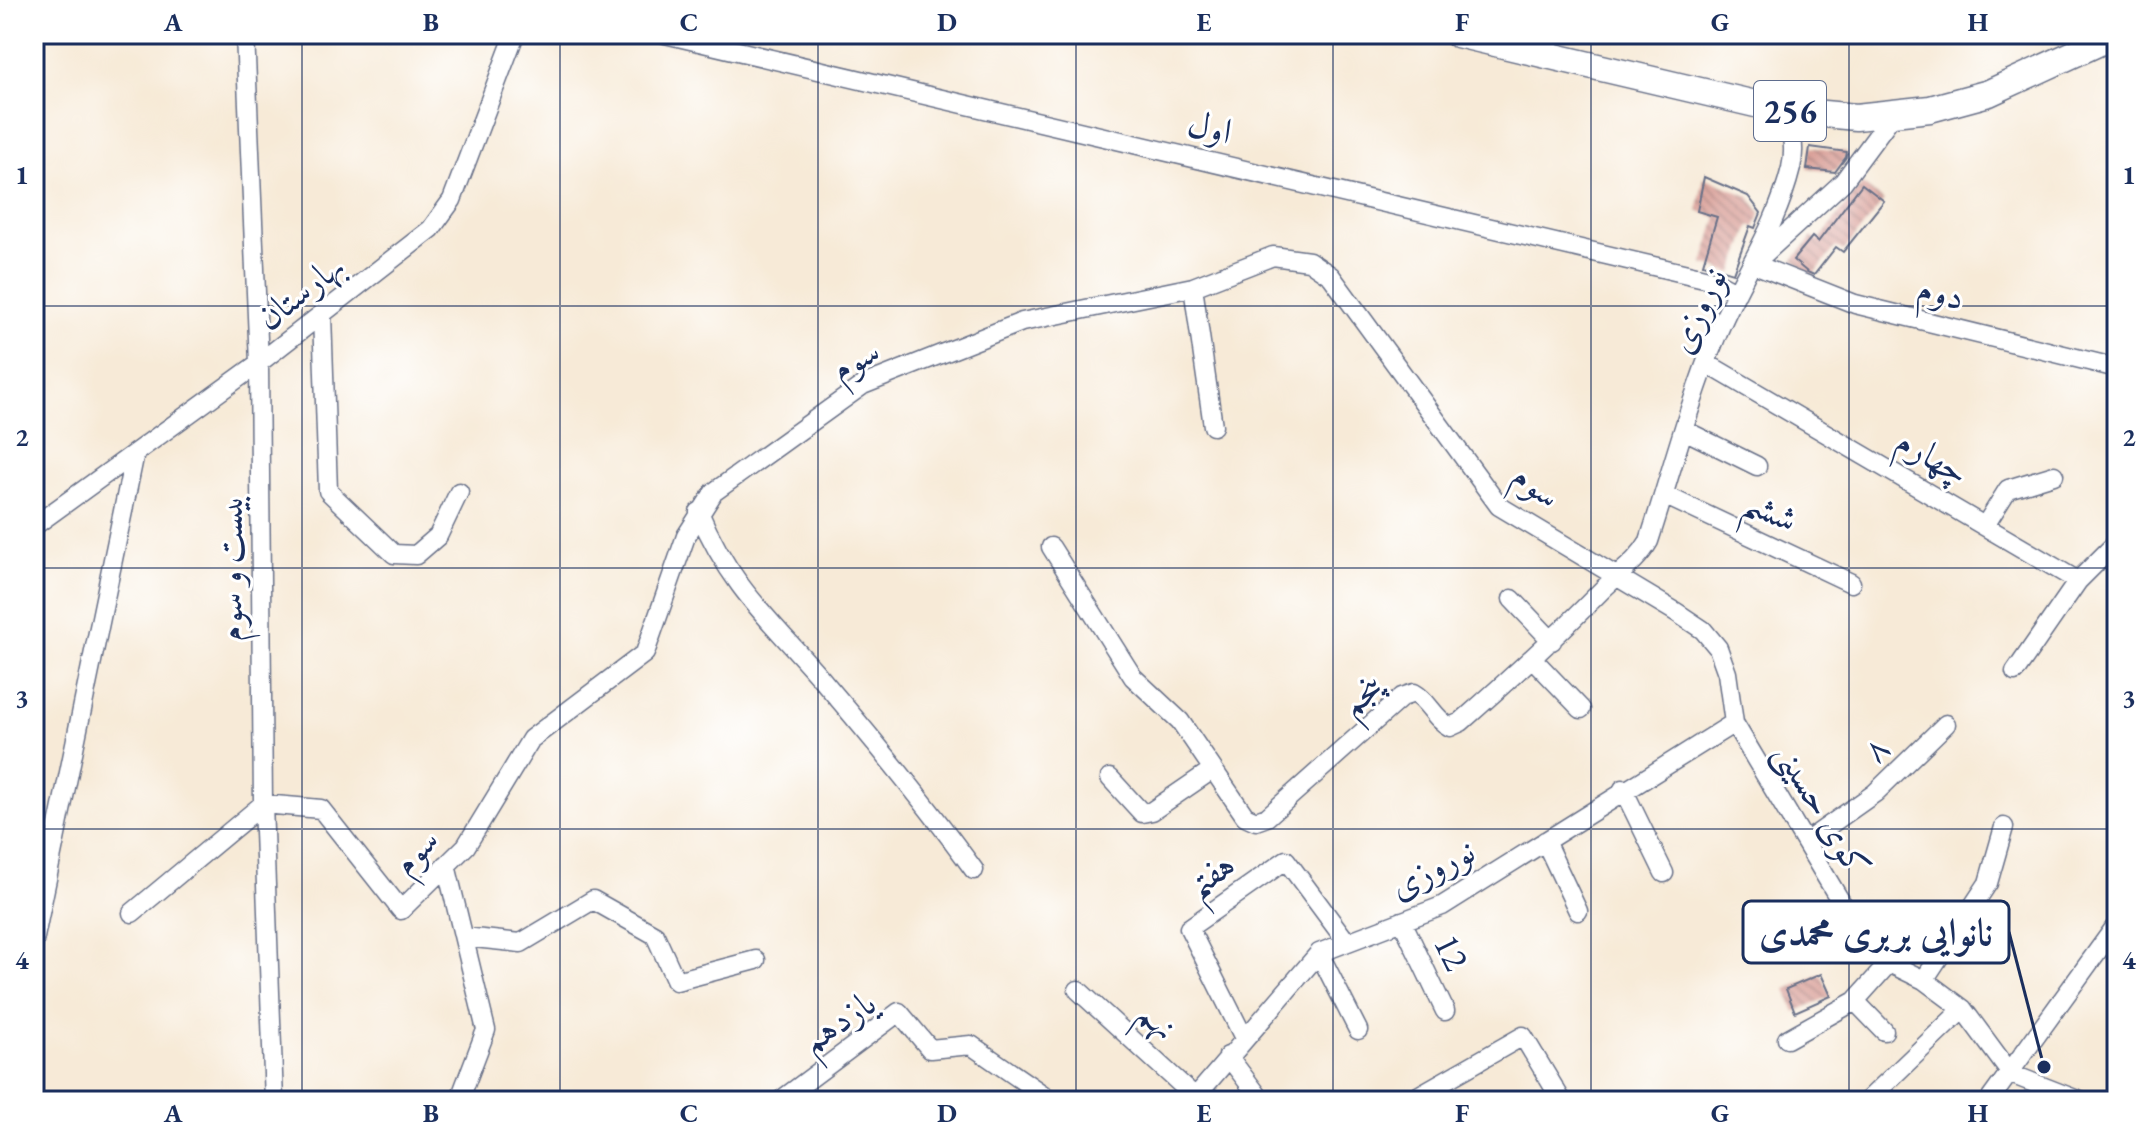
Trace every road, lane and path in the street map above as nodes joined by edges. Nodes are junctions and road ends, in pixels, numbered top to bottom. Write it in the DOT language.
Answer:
graph roads {
  1 [pos="245,34"];
  2 [pos="515,34"];
  3 [pos="665,34"];
  4 [pos="1457,34"];
  5 [pos="2117,34"];
  6 [pos="1781,110"];
  7 [pos="1894,113"];
  8 [pos="1754,264"];
  9 [pos="1193,287"];
  10 [pos="1737,293"];
  11 [pos="322,315"];
  12 [pos="259,363"];
  13 [pos="1706,363"];
  14 [pos="2117,368"];
  15 [pos="1213,426"];
  16 [pos="1684,430"];
  17 [pos="135,453"];
  18 [pos="1757,466"];
  19 [pos="2054,475"];
  20 [pos="459,492"];
  21 [pos="1664,495"];
  22 [pos="699,512"];
  23 [pos="1986,524"];
  24 [pos="34,526"];
  25 [pos="2117,542"];
  26 [pos="1051,547"];
  27 [pos="1618,574"];
  28 [pos="2078,581"];
  29 [pos="1851,583"];
  30 [pos="1512,599"];
  31 [pos="1552,641"];
  32 [pos="1533,659"];
  33 [pos="2015,672"];
  34 [pos="1581,709"];
  35 [pos="1734,723"];
  36 [pos="1946,724"];
  37 [pos="1212,770"];
  38 [pos="1110,778"];
  39 [pos="1623,789"];
  40 [pos="263,804"];
  41 [pos="2004,827"];
  42 [pos="1545,841"];
  43 [pos="1807,841"];
  44 [pos="446,865"];
  45 [pos="974,870"];
  46 [pos="1664,873"];
  47 [pos="1578,911"];
  48 [pos="132,913"];
  49 [pos="1402,921"];
  50 [pos="2115,927"];
  51 [pos="464,937"];
  52 [pos="1346,941"];
  53 [pos="34,942"];
  54 [pos="1319,953"];
  55 [pos="756,960"];
  56 [pos="1889,963"];
  57 [pos="1924,980"];
  58 [pos="1078,990"];
  59 [pos="1855,1001"];
  60 [pos="1963,1009"];
  61 [pos="1445,1011"];
  62 [pos="1358,1030"];
  63 [pos="1884,1031"];
  64 [pos="1244,1038"];
  65 [pos="1787,1039"];
  66 [pos="1228,1056"];
  67 [pos="2011,1074"];
  68 [pos="273,1096"];
  69 [pos="1194,1099"];
  70 [pos="256,1101"];
  71 [pos="459,1101"];
  72 [pos="780,1101"];
  73 [pos="1052,1101"];
  74 [pos="1262,1101"];
  75 [pos="1409,1101"];
  76 [pos="1562,1101"];
  77 [pos="1867,1101"];
  78 [pos="1989,1101"];
  79 [pos="2080,1101"];
  1 -- 12 [label="street, بیست و سوم"];
  2 -- 11 [label="street, بهارستان"];
  3 -- 10 [label="street, اول"];
  4 -- 6 [label="main road, 256"];
  5 -- 7 [label="main road, 256"];
  6 -- 7 [label="main road, 256"];
  6 -- 8 [label="street, نوروزی"];
  7 -- 8 [label="street"];
  8 -- 10 [label="street, نوروزی"];
  8 -- 14 [label="street, دوم"];
  9 -- 15 [label="street"];
  9 -- 22 [label="street, سوم"];
  9 -- 27 [label="street, سوم"];
  10 -- 13 [label="street, نوروزی"];
  11 -- 12 [label="street, بهارستان"];
  11 -- 20 [label="street"];
  12 -- 17 [label="street, بهارستان"];
  12 -- 40 [label="street, بیست و سوم"];
  13 -- 16 [label="street, نوروزی"];
  13 -- 23 [label="street, چهارم"];
  16 -- 18 [label="street"];
  16 -- 21 [label="street, نوروزی"];
  17 -- 24 [label="street, بهارستان"];
  17 -- 53 [label="street"];
  19 -- 23 [label="street"];
  21 -- 27 [label="street, نوروزی"];
  21 -- 29 [label="street, ششم"];
  22 -- 44 [label="street, سوم"];
  22 -- 45 [label="street"];
  23 -- 28 [label="street, چهارم"];
  25 -- 28 [label="street"];
  26 -- 37 [label="street"];
  27 -- 31 [label="street, پنجم"];
  27 -- 35 [label="street, سوم"];
  28 -- 33 [label="street"];
  30 -- 31 [label="street"];
  31 -- 32 [label="street, پنجم"];
  32 -- 34 [label="street"];
  32 -- 37 [label="street, پنجم"];
  35 -- 39 [label="street, نوروزی"];
  35 -- 43 [label="street, کوی حسینی"];
  36 -- 43 [label="street, ۸"];
  37 -- 38 [label="street"];
  39 -- 42 [label="street, نوروزی"];
  39 -- 46 [label="street"];
  40 -- 44 [label="street, سوم"];
  40 -- 48 [label="street"];
  40 -- 68 [label="street, بیست و سوم"];
  41 -- 57 [label="street"];
  42 -- 47 [label="street"];
  42 -- 49 [label="street, نوروزی"];
  43 -- 56 [label="street, کوی حسینی"];
  44 -- 51 [label="street"];
  49 -- 52 [label="street, نوروزی"];
  49 -- 61 [label="street, 12"];
  50 -- 67 [label="street"];
  51 -- 55 [label="street"];
  51 -- 71 [label="street"];
  52 -- 54 [label="street, نوروزی"];
  52 -- 64 [label="street, هفتم"];
  54 -- 62 [label="street"];
  54 -- 64 [label="street, نوروزی"];
  56 -- 57 [label="street, کوی حسینی"];
  56 -- 59 [label="street"];
  57 -- 60 [label="street, کوی حسینی"];
  58 -- 69 [label="street, نهم"];
  59 -- 63 [label="street"];
  59 -- 65 [label="street"];
  60 -- 67 [label="street, کوی حسینی"];
  60 -- 77 [label="street"];
  64 -- 66 [label="street, نوروزی"];
  66 -- 69 [label="street, نوروزی"];
  66 -- 74 [label="street"];
  67 -- 78 [label="street"];
  67 -- 79 [label="street"];
  68 -- 70 [label="street"];
  72 -- 73 [label="street, یازدهم"];
  75 -- 76 [label="street"];
}
